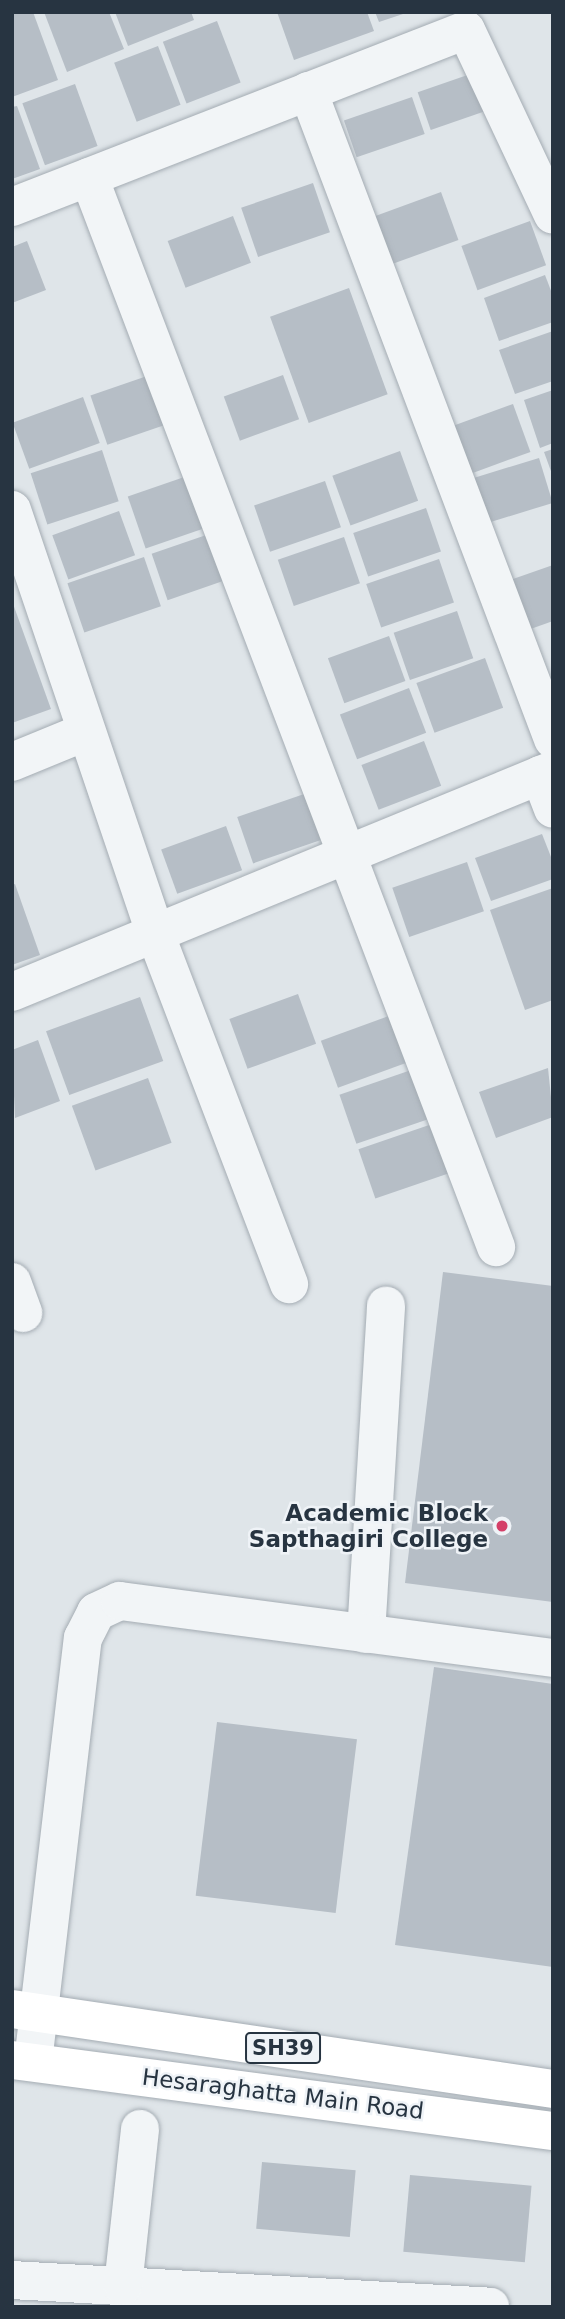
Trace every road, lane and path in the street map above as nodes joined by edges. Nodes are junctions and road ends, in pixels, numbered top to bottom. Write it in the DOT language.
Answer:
graph roads {
  1 [pos="308,91"];
  2 [pos="89,177"];
  3 [pos="12,207"];
  4 [pos="553,215"];
  5 [pos="12,510"];
  6 [pos="85,732"];
  7 [pos="553,739"];
  8 [pos="12,762"];
  9 [pos="549,785"];
  10 [pos="347,854"];
  11 [pos="155,933"];
  12 [pos="12,992"];
  13 [pos="496,1247"];
  14 [pos="289,1284"];
  15 [pos="386,1306"];
  16 [pos="366,1634"];
  17 [pos="553,1658"];
  18 [pos="25,2011"];
  19 [pos="23,2061"];
  20 [pos="553,2089"];
  21 [pos="140,2129"];
  22 [pos="553,2131"];
  23 [pos="12,2280"];
  24 [pos="123,2286"];
  25 [pos="490,2307"];
  1 -- 2 [label="street"];
  1 -- 4 [label="street"];
  1 -- 7 [label="street"];
  2 -- 3 [label="street"];
  2 -- 10 [label="street"];
  5 -- 6 [label="street"];
  6 -- 8 [label="street"];
  6 -- 11 [label="street"];
  9 -- 10 [label="street"];
  10 -- 11 [label="street"];
  10 -- 13 [label="street"];
  11 -- 12 [label="street"];
  11 -- 14 [label="street"];
  15 -- 16 [label="street"];
  16 -- 17 [label="street"];
  16 -- 18 [label="street"];
  18 -- 19 [label="street"];
  18 -- 20 [label="main road, Hesaraghatta Main Road / SH39"];
  19 -- 22 [label="main road, Hesaraghatta Main Road"];
  21 -- 24 [label="street"];
  23 -- 24 [label="street"];
  24 -- 25 [label="street"];
}
